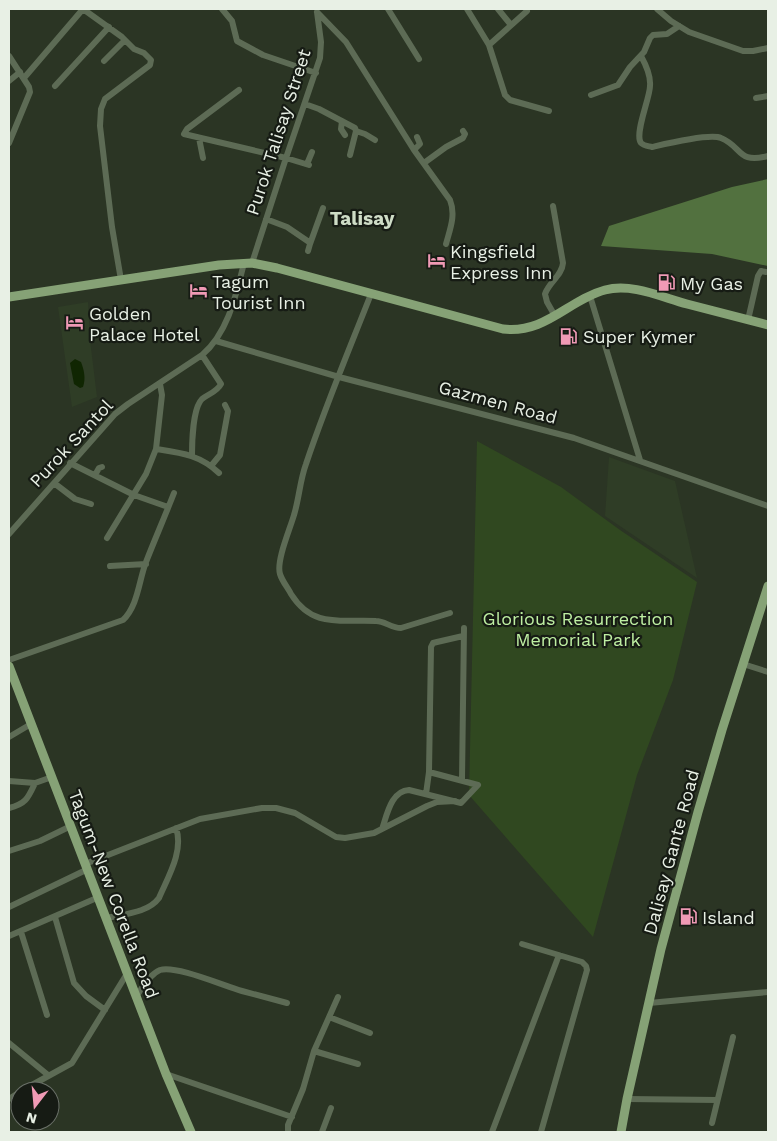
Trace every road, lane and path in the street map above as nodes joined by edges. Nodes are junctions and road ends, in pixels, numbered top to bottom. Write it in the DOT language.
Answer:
graph roads {
  1 [pos="83,9"];
  2 [pos="222,9"];
  3 [pos="388,9"];
  4 [pos="467,9"];
  5 [pos="498,9"];
  6 [pos="657,9"];
  7 [pos="317,10"];
  8 [pos="527,11"];
  9 [pos="510,25"];
  10 [pos="679,26"];
  11 [pos="109,27"];
  12 [pos="125,40"];
  13 [pos="489,45"];
  14 [pos="768,48"];
  15 [pos="9,56"];
  16 [pos="641,56"];
  17 [pos="420,59"];
  18 [pos="104,62"];
  19 [pos="316,73"];
  20 [pos="22,75"];
  21 [pos="9,81"];
  22 [pos="55,86"];
  23 [pos="240,90"];
  24 [pos="591,95"];
  25 [pos="768,96"];
  26 [pos="756,98"];
  27 [pos="305,104"];
  28 [pos="549,111"];
  29 [pos="342,121"];
  30 [pos="356,131"];
  31 [pos="463,131"];
  32 [pos="344,135"];
  33 [pos="417,137"];
  34 [pos="199,138"];
  35 [pos="375,140"];
  36 [pos="9,143"];
  37 [pos="414,150"];
  38 [pos="312,152"];
  39 [pos="350,155"];
  40 [pos="768,156"];
  41 [pos="203,158"];
  42 [pos="286,158"];
  43 [pos="424,163"];
  44 [pos="553,206"];
  45 [pos="323,208"];
  46 [pos="266,219"];
  47 [pos="446,244"];
  48 [pos="248,263"];
  49 [pos="766,272"];
  50 [pos="121,280"];
  51 [pos="371,294"];
  52 [pos="590,296"];
  53 [pos="9,298"];
  54 [pos="555,316"];
  55 [pos="748,320"];
  56 [pos="768,325"];
  57 [pos="216,341"];
  58 [pos="202,355"];
  59 [pos="339,377"];
  60 [pos="160,384"];
  61 [pos="225,406"];
  62 [pos="156,449"];
  63 [pos="192,455"];
  64 [pos="640,460"];
  65 [pos="70,463"];
  66 [pos="212,466"];
  67 [pos="102,467"];
  68 [pos="219,473"];
  69 [pos="95,475"];
  70 [pos="54,482"];
  71 [pos="174,493"];
  72 [pos="134,495"];
  73 [pos="91,504"];
  74 [pos="768,506"];
  75 [pos="168,508"];
  76 [pos="9,534"];
  77 [pos="106,538"];
  78 [pos="146,564"];
  79 [pos="110,566"];
  80 [pos="768,586"];
  81 [pos="765,609"];
  82 [pos="450,613"];
  83 [pos="464,628"];
  84 [pos="463,636"];
  85 [pos="9,660"];
  86 [pos="743,664"];
  87 [pos="9,666"];
  88 [pos="768,672"];
  89 [pos="31,724"];
  90 [pos="9,737"];
  91 [pos="429,772"];
  92 [pos="52,777"];
  93 [pos="462,780"];
  94 [pos="9,781"];
  95 [pos="35,783"];
  96 [pos="426,794"];
  97 [pos="454,801"];
  98 [pos="9,808"];
  99 [pos="71,826"];
  100 [pos="176,828"];
  101 [pos="382,830"];
  102 [pos="9,851"];
  103 [pos="86,866"];
  104 [pos="99,897"];
  105 [pos="9,907"];
  106 [pos="55,917"];
  107 [pos="107,918"];
  108 [pos="21,932"];
  109 [pos="9,936"];
  110 [pos="522,944"];
  111 [pos="559,955"];
  112 [pos="128,972"];
  113 [pos="768,992"];
  114 [pos="136,996"];
  115 [pos="338,997"];
  116 [pos="287,1003"];
  117 [pos="649,1004"];
  118 [pos="105,1010"];
  119 [pos="47,1015"];
  120 [pos="329,1017"];
  121 [pos="370,1032"];
  122 [pos="733,1037"];
  123 [pos="9,1043"];
  124 [pos="314,1051"];
  125 [pos="358,1064"];
  126 [pos="166,1074"];
  127 [pos="48,1075"];
  128 [pos="38,1081"];
  129 [pos="627,1099"];
  130 [pos="717,1100"];
  131 [pos="331,1108"];
  132 [pos="292,1117"];
  133 [pos="712,1123"];
  134 [pos="190,1132"];
  135 [pos="288,1132"];
  136 [pos="322,1132"];
  137 [pos="492,1132"];
  138 [pos="542,1132"];
  139 [pos="621,1132"];
  1 -- 11 [label="street"];
  1 -- 20 [label="street"];
  2 -- 19 [label="street"];
  3 -- 17 [label="street"];
  4 -- 13 [label="street"];
  5 -- 9 [label="street"];
  6 -- 10 [label="street"];
  7 -- 19 [label="street, Purok Talisay Street"];
  7 -- 37 [label="street"];
  8 -- 9 [label="street"];
  9 -- 13 [label="street"];
  10 -- 14 [label="street"];
  10 -- 16 [label="street"];
  11 -- 12 [label="street"];
  11 -- 22 [label="street"];
  12 -- 18 [label="street"];
  12 -- 50 [label="street"];
  13 -- 28 [label="street"];
  15 -- 20 [label="street"];
  16 -- 24 [label="street"];
  16 -- 40 [label="street"];
  19 -- 27 [label="street, Purok Talisay Street"];
  20 -- 21 [label="street"];
  20 -- 36 [label="street"];
  23 -- 34 [label="street"];
  25 -- 26 [label="street"];
  27 -- 29 [label="street"];
  27 -- 42 [label="street, Purok Talisay Street"];
  29 -- 30 [label="street"];
  29 -- 32 [label="street"];
  30 -- 35 [label="street"];
  30 -- 39 [label="street"];
  31 -- 43 [label="street"];
  33 -- 37 [label="street"];
  34 -- 41 [label="street"];
  34 -- 42 [label="street"];
  37 -- 43 [label="street"];
  38 -- 42 [label="street"];
  42 -- 46 [label="street, Purok Talisay Street"];
  43 -- 47 [label="street"];
  44 -- 54 [label="street"];
  45 -- 46 [label="street"];
  46 -- 48 [label="street, Purok Talisay Street"];
  48 -- 50 [label="main road"];
  48 -- 51 [label="main road"];
  48 -- 57 [label="street, Purok Santol"];
  49 -- 55 [label="street"];
  50 -- 53 [label="main road"];
  51 -- 54 [label="main road"];
  51 -- 59 [label="street"];
  52 -- 54 [label="main road"];
  52 -- 55 [label="main road"];
  52 -- 64 [label="street"];
  55 -- 56 [label="main road"];
  57 -- 58 [label="street, Purok Santol"];
  57 -- 59 [label="street, Gazmen Road"];
  58 -- 60 [label="street, Purok Santol"];
  58 -- 63 [label="street"];
  59 -- 64 [label="street, Gazmen Road"];
  59 -- 82 [label="street"];
  60 -- 62 [label="street"];
  60 -- 65 [label="street, Purok Santol"];
  61 -- 66 [label="street"];
  62 -- 63 [label="street"];
  62 -- 72 [label="street"];
  63 -- 66 [label="street"];
  64 -- 74 [label="street, Gazmen Road"];
  65 -- 69 [label="street"];
  65 -- 70 [label="street, Purok Santol"];
  66 -- 68 [label="street"];
  67 -- 69 [label="street"];
  69 -- 72 [label="street"];
  70 -- 73 [label="street"];
  70 -- 76 [label="street, Purok Santol"];
  71 -- 75 [label="street"];
  72 -- 75 [label="street"];
  72 -- 77 [label="street"];
  75 -- 78 [label="street"];
  78 -- 79 [label="street"];
  78 -- 85 [label="street"];
  80 -- 81 [label="main road, Dalisay Gante Road"];
  81 -- 86 [label="main road, Dalisay Gante Road"];
  83 -- 84 [label="street"];
  84 -- 91 [label="street"];
  84 -- 93 [label="street"];
  86 -- 88 [label="street"];
  86 -- 117 [label="main road, Dalisay Gante Road"];
  87 -- 89 [label="main road, Tagum-New Corella Road"];
  89 -- 90 [label="street"];
  89 -- 92 [label="main road, Tagum-New Corella Road"];
  91 -- 93 [label="street"];
  91 -- 96 [label="street"];
  92 -- 95 [label="street"];
  92 -- 99 [label="main road, Tagum-New Corella Road"];
  93 -- 97 [label="street"];
  94 -- 95 [label="street"];
  95 -- 98 [label="street"];
  96 -- 97 [label="street"];
  96 -- 101 [label="street"];
  97 -- 101 [label="street"];
  99 -- 102 [label="street"];
  99 -- 103 [label="main road, Tagum-New Corella Road"];
  100 -- 101 [label="street"];
  100 -- 103 [label="street"];
  100 -- 107 [label="street"];
  103 -- 104 [label="main road, Tagum-New Corella Road"];
  103 -- 105 [label="street"];
  104 -- 106 [label="street"];
  104 -- 107 [label="main road, Tagum-New Corella Road"];
  106 -- 108 [label="street"];
  106 -- 118 [label="street"];
  107 -- 112 [label="main road, Tagum-New Corella Road"];
  108 -- 109 [label="street"];
  108 -- 119 [label="street"];
  110 -- 111 [label="street"];
  111 -- 137 [label="street"];
  111 -- 138 [label="street"];
  112 -- 114 [label="main road, Tagum-New Corella Road"];
  112 -- 118 [label="street"];
  113 -- 117 [label="street"];
  114 -- 116 [label="street"];
  114 -- 126 [label="main road, Tagum-New Corella Road"];
  115 -- 120 [label="street"];
  117 -- 129 [label="main road, Dalisay Gante Road"];
  118 -- 127 [label="street"];
  120 -- 121 [label="street"];
  120 -- 124 [label="street"];
  122 -- 130 [label="street"];
  123 -- 127 [label="street"];
  124 -- 125 [label="street"];
  124 -- 132 [label="street"];
  126 -- 132 [label="street"];
  126 -- 134 [label="main road, Tagum-New Corella Road"];
  127 -- 128 [label="street"];
  129 -- 130 [label="street"];
  129 -- 139 [label="main road, Dalisay Gante Road"];
  130 -- 133 [label="street"];
  131 -- 136 [label="street"];
  132 -- 135 [label="street"];
}
